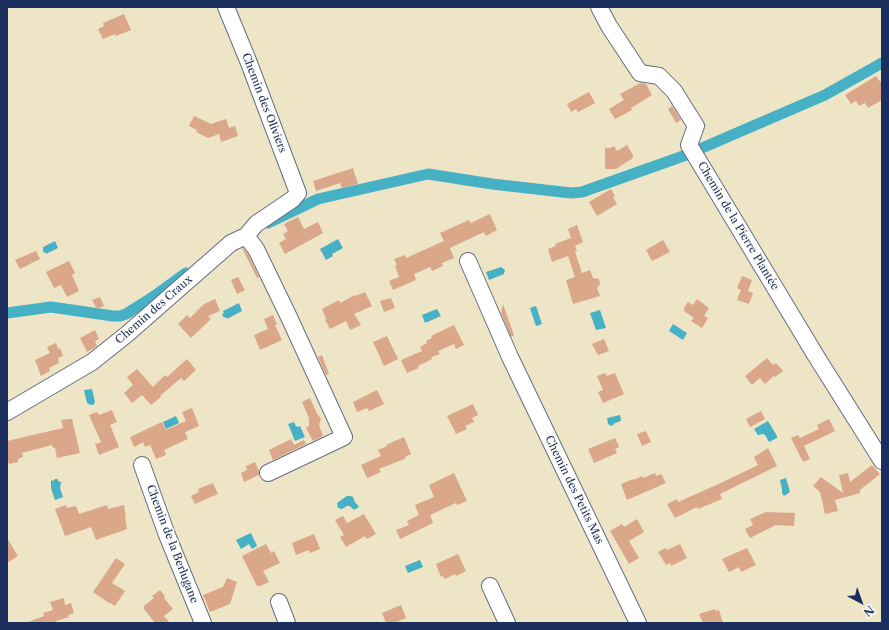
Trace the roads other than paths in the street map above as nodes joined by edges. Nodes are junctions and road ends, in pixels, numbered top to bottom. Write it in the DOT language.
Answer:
graph roads {
  1 [pos="226,7"];
  2 [pos="599,7"];
  3 [pos="293,199"];
  4 [pos="251,230"];
  5 [pos="468,261"];
  6 [pos="7,412"];
  7 [pos="882,461"];
  8 [pos="142,465"];
  9 [pos="268,473"];
  10 [pos="490,586"];
  11 [pos="279,602"];
  12 [pos="203,623"];
  13 [pos="287,623"];
  14 [pos="507,623"];
  15 [pos="638,623"];
  1 -- 3 [label="street, Chemin des Oliviers"];
  2 -- 7 [label="street, Chemin de la Pierre Plantée"];
  3 -- 4 [label="street, Chemin des Craux"];
  4 -- 6 [label="street, Chemin des Craux"];
  4 -- 9 [label="street"];
  5 -- 15 [label="street, Chemin des Petits Mas"];
  8 -- 12 [label="street, Chemin de la Berlugane"];
  10 -- 14 [label="street"];
  11 -- 13 [label="street"];
}
